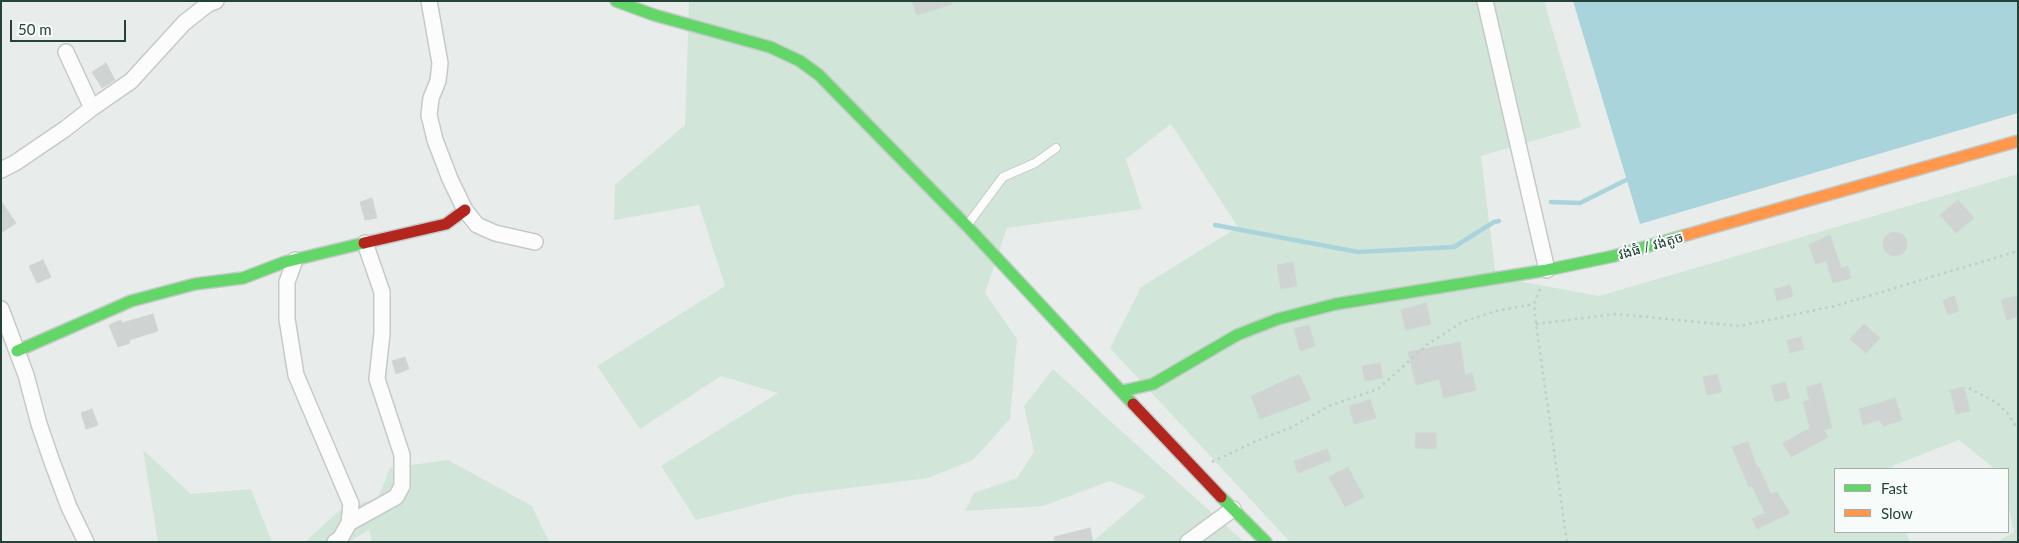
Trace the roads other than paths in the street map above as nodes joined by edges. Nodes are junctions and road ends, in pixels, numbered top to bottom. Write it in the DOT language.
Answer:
graph roads {
  1 [pos="216,1"];
  2 [pos="429,1"];
  3 [pos="616,1"];
  4 [pos="1485,1"];
  5 [pos="66,52"];
  6 [pos="92,108"];
  7 [pos="2018,141"];
  8 [pos="1056,148"];
  9 [pos="1,170"];
  10 [pos="465,210"];
  11 [pos="967,226"];
  12 [pos="535,242"];
  13 [pos="365,243"];
  14 [pos="295,260"];
  15 [pos="1547,270"];
  16 [pos="1,309"];
  17 [pos="17,350"];
  18 [pos="1122,391"];
  19 [pos="1233,509"];
  20 [pos="349,523"];
  21 [pos="86,542"];
  22 [pos="335,542"];
  23 [pos="1188,542"];
  24 [pos="1266,542"];
  1 -- 6 [label="street"];
  2 -- 10 [label="street"];
  3 -- 11 [label="street"];
  4 -- 15 [label="street"];
  5 -- 6 [label="street"];
  6 -- 9 [label="street"];
  7 -- 15 [label="street, វង់ធំ / វង់តូច"];
  8 -- 11 [label="lane"];
  10 -- 12 [label="street"];
  10 -- 13 [label="street"];
  11 -- 18 [label="street"];
  13 -- 14 [label="street"];
  13 -- 20 [label="street"];
  14 -- 17 [label="street"];
  14 -- 20 [label="street"];
  15 -- 18 [label="street, វង់ធំ / វង់តូច"];
  16 -- 17 [label="street"];
  17 -- 21 [label="street"];
  18 -- 19 [label="street"];
  19 -- 23 [label="street"];
  19 -- 24 [label="street"];
  20 -- 22 [label="street"];
}
